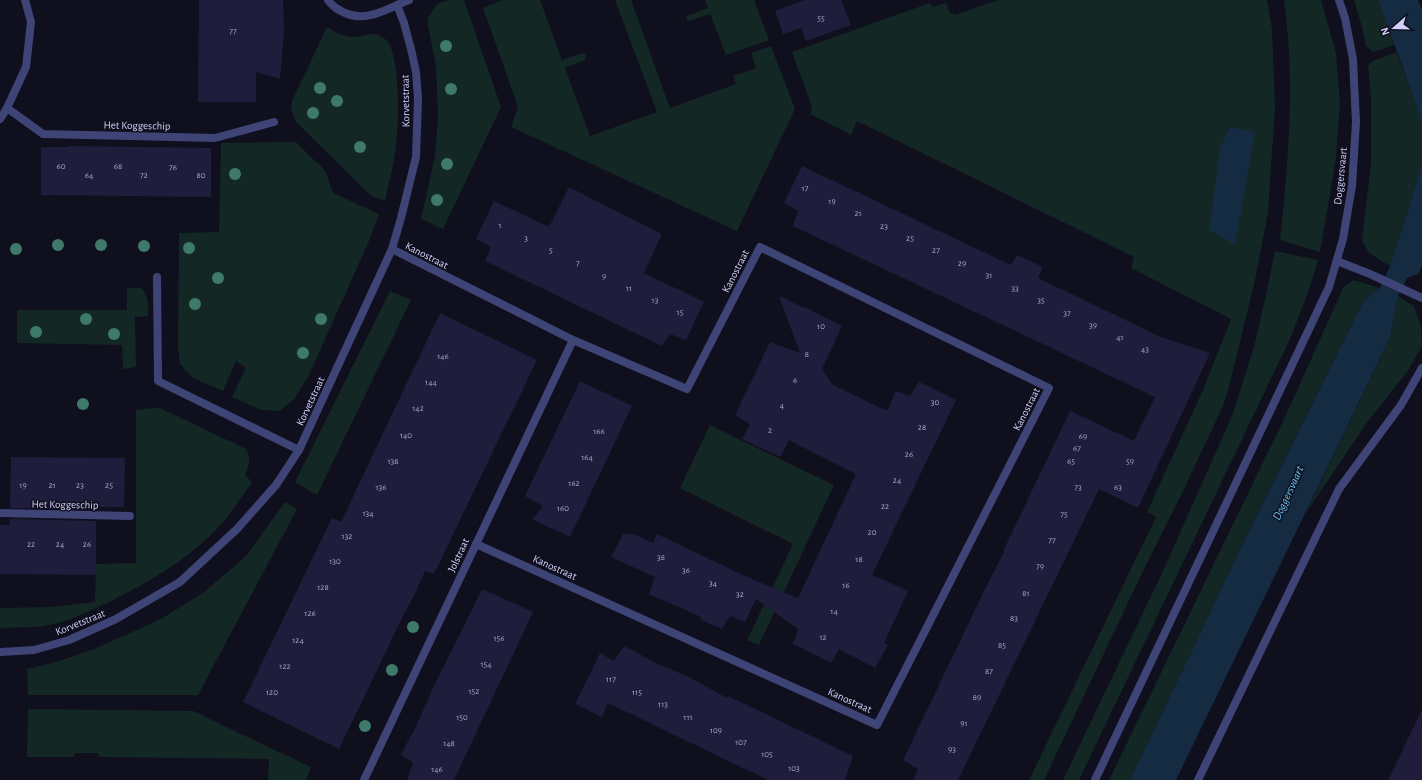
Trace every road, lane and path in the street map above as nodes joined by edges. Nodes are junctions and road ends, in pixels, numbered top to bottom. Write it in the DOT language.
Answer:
graph roads {
  1 [pos="25,0"];
  2 [pos="328,0"];
  3 [pos="409,0"];
  4 [pos="1339,0"];
  5 [pos="397,5"];
  6 [pos="7,108"];
  7 [pos="0,119"];
  8 [pos="274,122"];
  9 [pos="392,249"];
  10 [pos="1337,261"];
  11 [pos="157,277"];
  12 [pos="1419,297"];
  13 [pos="573,340"];
  14 [pos="1422,368"];
  15 [pos="299,450"];
  16 [pos="0,513"];
  17 [pos="130,516"];
  18 [pos="476,544"];
  19 [pos="0,652"];
  20 [pos="364,780"];
  21 [pos="1095,780"];
  22 [pos="1198,780"];
  1 -- 6 [label="street"];
  2 -- 5 [label="street"];
  3 -- 5 [label="street"];
  4 -- 10 [label="street, Doggersvaart"];
  5 -- 9 [label="street, Korvetstraat"];
  6 -- 7 [label="street"];
  6 -- 8 [label="street, Het Koggeschip"];
  9 -- 13 [label="street, Kanostraat"];
  9 -- 15 [label="street, Korvetstraat"];
  10 -- 12 [label="street"];
  10 -- 21 [label="street, Doggersvaart"];
  11 -- 15 [label="street"];
  13 -- 18 [label="street, Jolstraat"];
  13 -- 18 [label="street, Kanostraat"];
  14 -- 22 [label="street"];
  15 -- 19 [label="street, Korvetstraat"];
  16 -- 17 [label="street, Het Koggeschip"];
  18 -- 20 [label="street, Jolstraat"];
}
